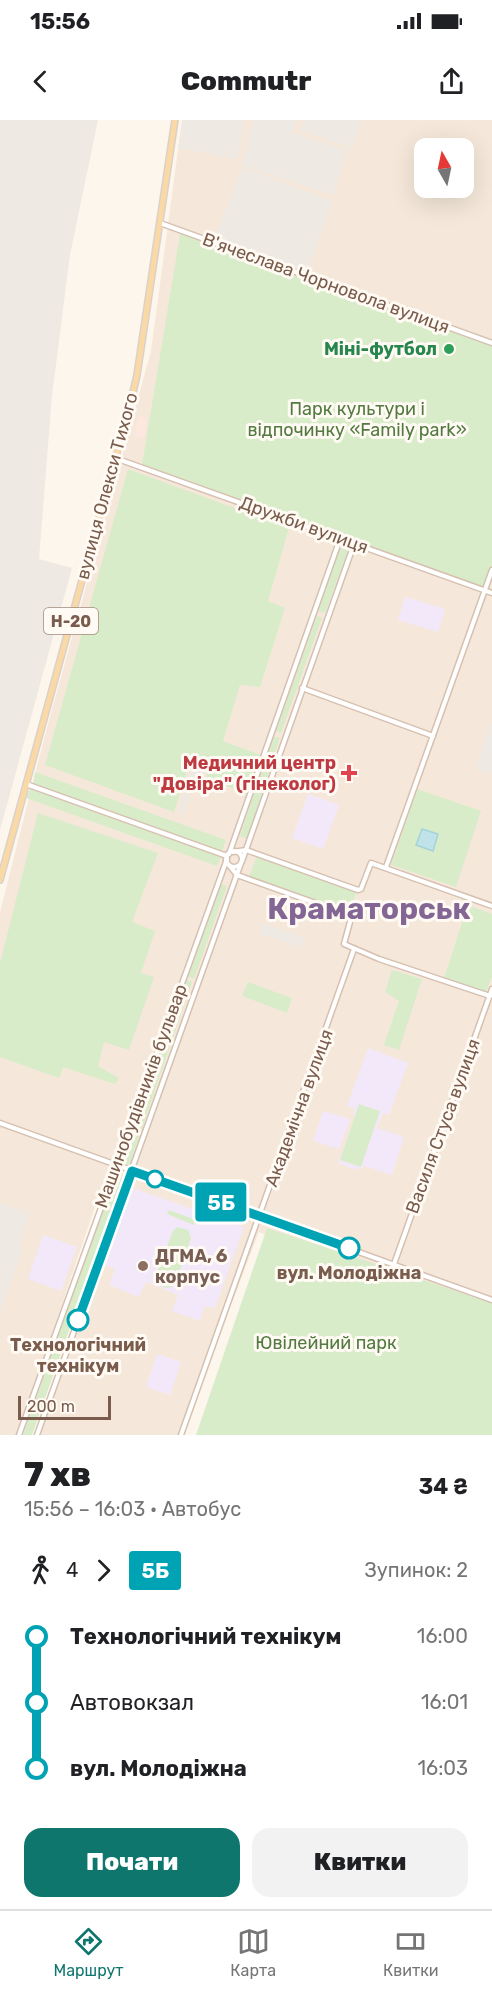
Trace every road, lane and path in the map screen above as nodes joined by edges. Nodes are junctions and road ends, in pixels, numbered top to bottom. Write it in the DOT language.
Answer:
graph roads {
  1 [pos="175,120"];
  2 [pos="159,223"];
  3 [pos="492,343"];
  4 [pos="115,458"];
  5 [pos="340,538"];
  6 [pos="354,544"];
  7 [pos="492,570"];
  8 [pos="484,591"];
  9 [pos="492,593"];
  10 [pos="302,688"];
  11 [pos="433,736"];
  12 [pos="26,784"];
  13 [pos="246,850"];
  14 [pos="229,857"];
  15 [pos="242,862"];
  16 [pos="386,867"];
  17 [pos="237,875"];
  18 [pos="0,879"];
  19 [pos="492,906"];
  20 [pos="354,949"];
  21 [pos="492,989"];
  22 [pos="489,996"];
  23 [pos="0,1123"];
  24 [pos="116,1165"];
  25 [pos="132,1171"];
  26 [pos="260,1216"];
  27 [pos="394,1264"];
  28 [pos="492,1300"];
  29 [pos="19,1435"];
  30 [pos="37,1435"];
  31 [pos="181,1435"];
  1 -- 2 [label="main road, вулиця Олекси Тихого / Н-20"];
  2 -- 3 [label="street, В'ячеслава Чорновола вулиця"];
  2 -- 4 [label="main road, вулиця Олекси Тихого / Н-20"];
  4 -- 5 [label="street, Дружби вулиця"];
  4 -- 12 [label="main road, вулиця Олекси Тихого / Н-20"];
  5 -- 6 [label="street, Дружби вулиця"];
  5 -- 14 [label="street, Машинобудівників бульвар"];
  6 -- 8 [label="street, Дружби вулиця"];
  6 -- 10 [label="street, Машинобудівників бульвар"];
  7 -- 8 [label="street"];
  8 -- 9 [label="street, Дружби вулиця"];
  8 -- 11 [label="street"];
  10 -- 11 [label="street"];
  10 -- 13 [label="street, Машинобудівників бульвар"];
  11 -- 16 [label="street"];
  12 -- 14 [label="street"];
  12 -- 18 [label="main road, вулиця Олекси Тихого / Н-20"];
  13 -- 14 [label="street"];
  13 -- 15 [label="street, Машинобудівників бульвар"];
  13 -- 16 [label="street"];
  14 -- 15 [label="street"];
  14 -- 15 [label="street"];
  14 -- 17 [label="street"];
  14 -- 24 [label="street, Машинобудівників бульвар"];
  15 -- 17 [label="street, Машинобудівників бульвар"];
  16 -- 19 [label="street"];
  17 -- 20 [label="street"];
  17 -- 25 [label="street, Машинобудівників бульвар"];
  20 -- 22 [label="street"];
  20 -- 26 [label="street, Академічна вулиця"];
  21 -- 22 [label="street, Василя Стуса вулиця"];
  22 -- 27 [label="street, Василя Стуса вулиця"];
  23 -- 24 [label="street"];
  24 -- 25 [label="street"];
  24 -- 29 [label="street, Машинобудівників бульвар"];
  25 -- 26 [label="street"];
  25 -- 30 [label="street, Машинобудівників бульвар"];
  26 -- 27 [label="street"];
  26 -- 31 [label="street, Академічна вулиця"];
  27 -- 28 [label="street"];
}
